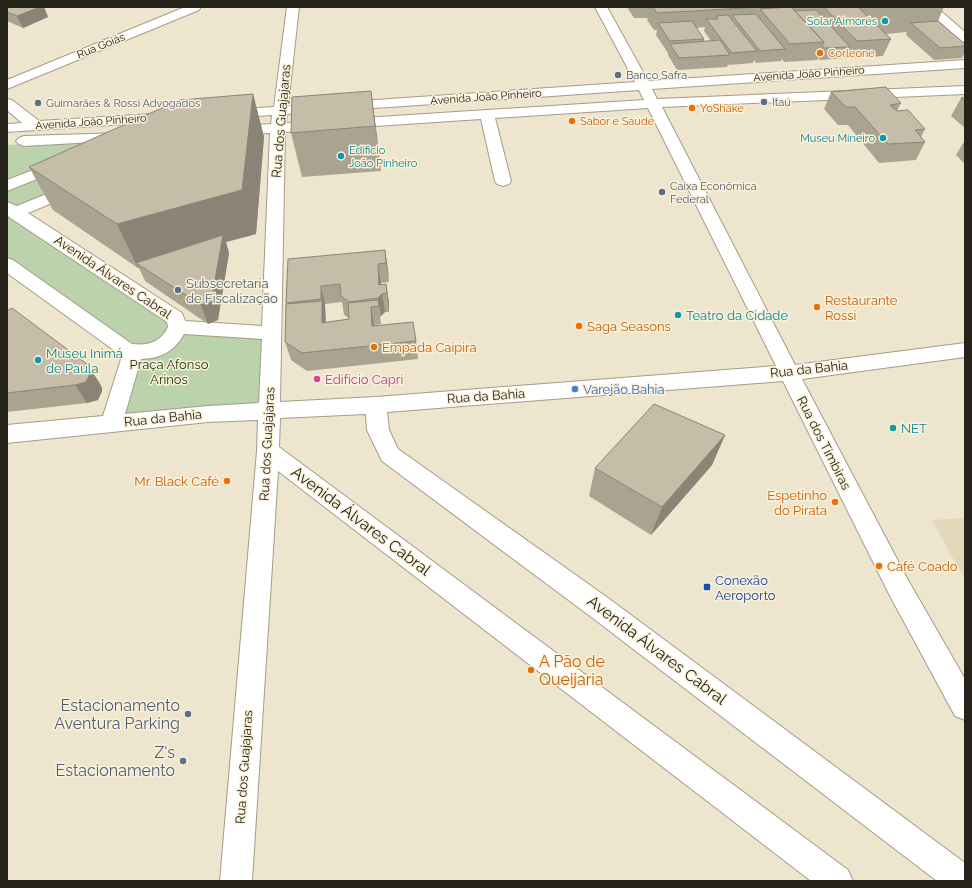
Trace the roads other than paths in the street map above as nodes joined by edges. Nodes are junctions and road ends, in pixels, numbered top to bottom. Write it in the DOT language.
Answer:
graph roads {
  1 [pos="195,7"];
  2 [pos="293,7"];
  3 [pos="601,7"];
  4 [pos="929,7"];
  5 [pos="965,38"];
  6 [pos="965,64"];
  7 [pos="7,85"];
  8 [pos="644,86"];
  9 [pos="965,90"];
  10 [pos="7,103"];
  11 [pos="652,104"];
  12 [pos="217,114"];
  13 [pos="487,115"];
  14 [pos="185,116"];
  15 [pos="279,120"];
  16 [pos="34,126"];
  17 [pos="7,128"];
  18 [pos="219,131"];
  19 [pos="7,142"];
  20 [pos="88,154"];
  21 [pos="73,160"];
  22 [pos="504,181"];
  23 [pos="87,183"];
  24 [pos="7,186"];
  25 [pos="11,210"];
  26 [pos="7,264"];
  27 [pos="178,327"];
  28 [pos="272,333"];
  29 [pos="965,350"];
  30 [pos="133,351"];
  31 [pos="788,373"];
  32 [pos="376,405"];
  33 [pos="269,410"];
  34 [pos="112,423"];
  35 [pos="7,434"];
  36 [pos="268,451"];
  37 [pos="965,706"];
  38 [pos="236,881"];
  39 [pos="837,881"];
  40 [pos="963,881"];
  1 -- 7 [label="street, Rua Goiás"];
  2 -- 15 [label="street, Rua dos Guajajaras"];
  3 -- 8 [label="street, Rua dos Timbiras"];
  4 -- 5 [label="street"];
  6 -- 8 [label="street, Avenida João Pinheiro"];
  8 -- 11 [label="street, Rua dos Timbiras"];
  8 -- 15 [label="street, Avenida João Pinheiro"];
  9 -- 11 [label="street, Avenida João Pinheiro"];
  10 -- 16 [label="street"];
  11 -- 13 [label="street, Avenida João Pinheiro"];
  11 -- 31 [label="street, Rua dos Timbiras"];
  12 -- 15 [label="street, Avenida João Pinheiro"];
  13 -- 15 [label="street, Avenida João Pinheiro"];
  13 -- 22 [label="street"];
  14 -- 16 [label="street, Avenida João Pinheiro"];
  15 -- 18 [label="street, Avenida João Pinheiro"];
  15 -- 28 [label="street, Rua dos Guajajaras"];
  16 -- 17 [label="street, Avenida João Pinheiro"];
  19 -- 20 [label="street, Avenida João Pinheiro"];
  21 -- 24 [label="street"];
  23 -- 25 [label="street"];
  25 -- 27 [label="street, Avenida Álvares Cabral"];
  26 -- 30 [label="street, Avenida Álvares Cabral"];
  27 -- 28 [label="street"];
  27 -- 30 [label="street, Avenida Álvares Cabral"];
  28 -- 33 [label="street, Rua dos Guajajaras"];
  29 -- 31 [label="street, Rua da Bahia"];
  30 -- 34 [label="street"];
  31 -- 32 [label="street, Rua da Bahia"];
  31 -- 37 [label="street, Rua dos Timbiras"];
  32 -- 33 [label="street, Rua da Bahia"];
  32 -- 40 [label="street, Avenida Álvares Cabral"];
  33 -- 34 [label="street, Rua da Bahia"];
  33 -- 36 [label="street, Rua dos Guajajaras"];
  34 -- 35 [label="street, Rua da Bahia"];
  36 -- 38 [label="street, Rua dos Guajajaras"];
  36 -- 39 [label="street, Avenida Álvares Cabral"];
}
